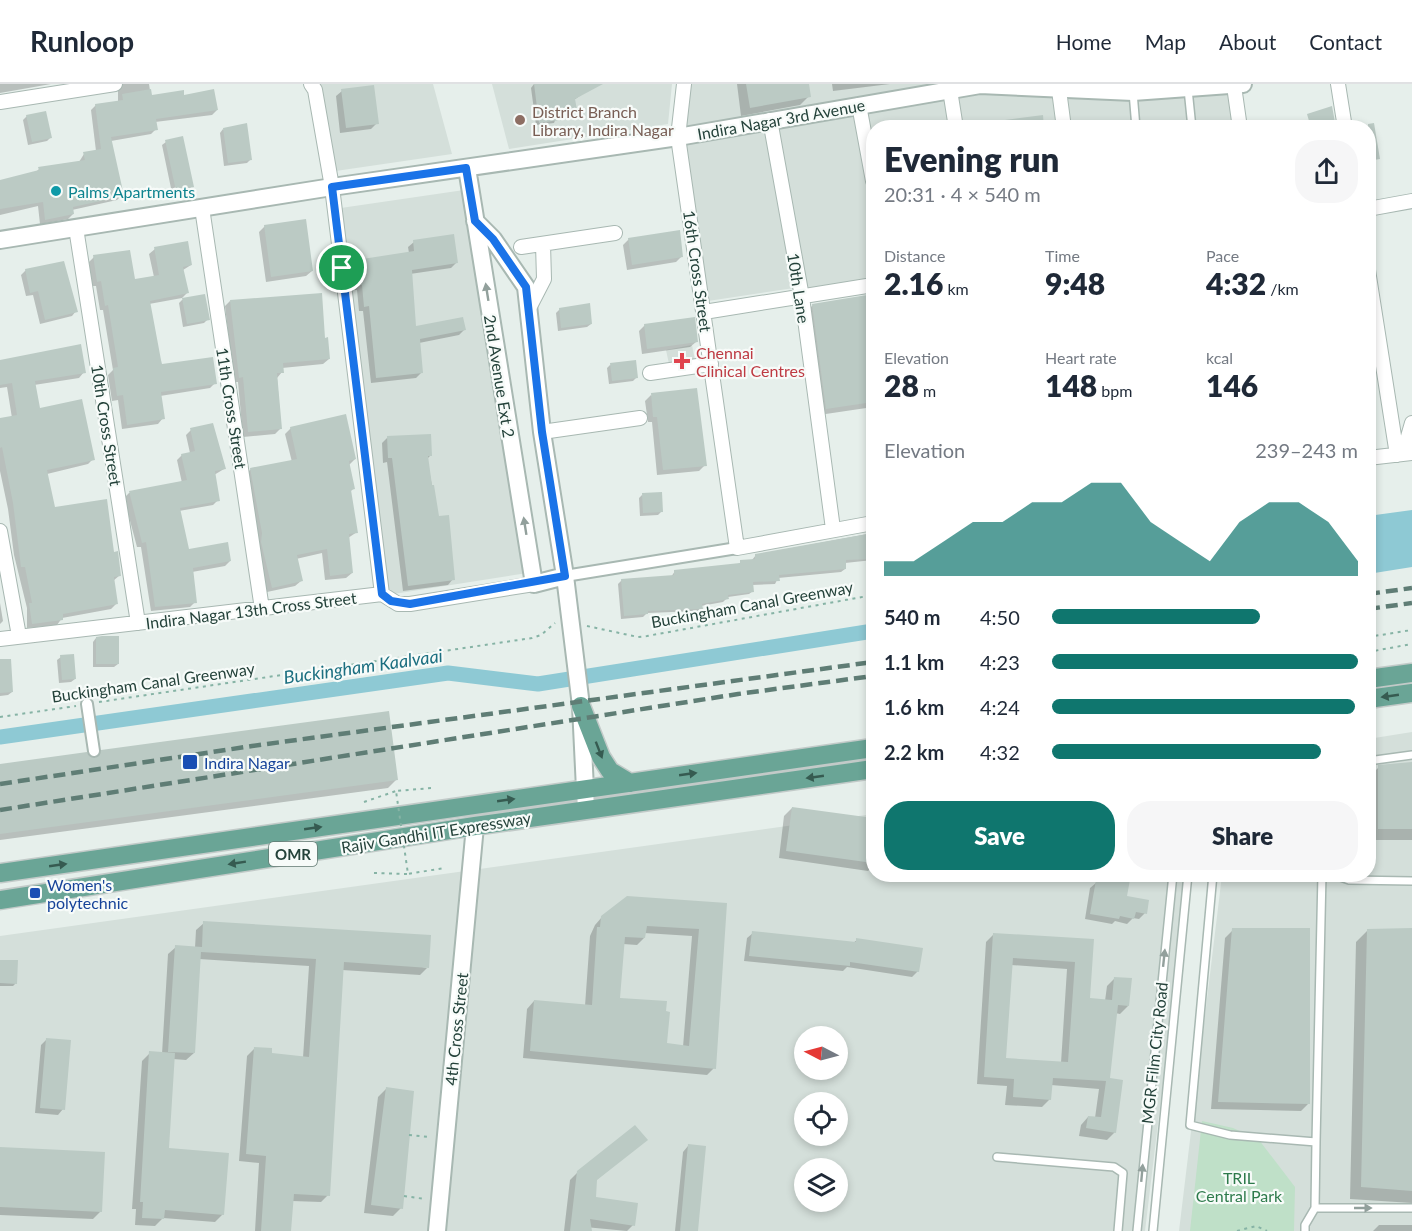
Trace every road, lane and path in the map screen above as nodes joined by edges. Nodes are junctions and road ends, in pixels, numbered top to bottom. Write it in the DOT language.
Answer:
graph roads {
  1 [pos="108,84"];
  2 [pos="311,84"];
  3 [pos="684,84"];
  4 [pos="1338,84"];
  5 [pos="980,85"];
  6 [pos="1239,85"];
  7 [pos="1153,87"];
  8 [pos="1188,89"];
  9 [pos="950,90"];
  10 [pos="1059,90"];
  11 [pos="22,91"];
  12 [pos="1133,92"];
  13 [pos="0,102"];
  14 [pos="859,105"];
  15 [pos="770,120"];
  16 [pos="955,120"];
  17 [pos="1063,120"];
  18 [pos="1135,120"];
  19 [pos="1191,120"];
  20 [pos="1240,120"];
  21 [pos="1344,120"];
  22 [pos="678,136"];
  23 [pos="866,143"];
  24 [pos="466,168"];
  25 [pos="332,187"];
  26 [pos="1412,201"];
  27 [pos="202,208"];
  28 [pos="1376,208"];
  29 [pos="475,221"];
  30 [pos="76,228"];
  31 [pos="615,233"];
  32 [pos="0,240"];
  33 [pos="543,244"];
  34 [pos="521,247"];
  35 [pos="866,286"];
  36 [pos="801,296"];
  37 [pos="528,310"];
  38 [pos="1376,311"];
  39 [pos="704,312"];
  40 [pos="711,364"];
  41 [pos="650,373"];
  42 [pos="640,418"];
  43 [pos="1412,423"];
  44 [pos="542,432"];
  45 [pos="1404,454"];
  46 [pos="1376,457"];
  47 [pos="866,524"];
  48 [pos="833,529"];
  49 [pos="0,531"];
  50 [pos="737,548"];
  51 [pos="565,576"];
  52 [pos="534,584"];
  53 [pos="382,594"];
  54 [pos="866,596"];
  55 [pos="262,609"];
  56 [pos="138,623"];
  57 [pos="569,624"];
  58 [pos="1412,630"];
  59 [pos="19,636"];
  60 [pos="1376,636"];
  61 [pos="0,639"];
  62 [pos="1412,644"];
  63 [pos="1376,651"];
  64 [pos="1412,673"];
  65 [pos="1376,678"];
  66 [pos="1412,693"];
  67 [pos="1376,698"];
  68 [pos="87,704"];
  69 [pos="581,706"];
  70 [pos="0,717"];
  71 [pos="866,749"];
  72 [pos="94,751"];
  73 [pos="1412,755"];
  74 [pos="1376,760"];
  75 [pos="866,770"];
  76 [pos="630,783"];
  77 [pos="431,788"];
  78 [pos="583,789"];
  79 [pos="396,791"];
  80 [pos="364,802"];
  81 [pos="586,810"];
  82 [pos="475,826"];
  83 [pos="444,868"];
  84 [pos="0,873"];
  85 [pos="374,873"];
  86 [pos="408,874"];
  87 [pos="1376,880"];
  88 [pos="1412,881"];
  89 [pos="1172,882"];
  90 [pos="1187,882"];
  91 [pos="1212,882"];
  92 [pos="1322,882"];
  93 [pos="0,900"];
  94 [pos="409,1135"];
  95 [pos="446,1138"];
  96 [pos="1316,1142"];
  97 [pos="997,1157"];
  98 [pos="404,1196"];
  99 [pos="440,1200"];
  100 [pos="1315,1208"];
  101 [pos="1412,1208"];
  102 [pos="437,1231"];
  103 [pos="1118,1231"];
  104 [pos="1137,1231"];
  105 [pos="1153,1231"];
  106 [pos="1237,1231"];
  107 [pos="1267,1231"];
  108 [pos="1305,1231"];
  1 -- 11 [label="street"];
  2 -- 25 [label="street"];
  3 -- 22 [label="street, 16th Cross Street"];
  4 -- 21 [label="street"];
  5 -- 9 [label="street, Indira Nagar 3rd Avenue"];
  5 -- 10 [label="street, Indira Nagar 3rd Avenue"];
  6 -- 8 [label="street, Indira Nagar 3rd Avenue"];
  6 -- 20 [label="street"];
  7 -- 8 [label="street, Indira Nagar 3rd Avenue"];
  7 -- 12 [label="street, Indira Nagar 3rd Avenue"];
  8 -- 19 [label="lane"];
  9 -- 14 [label="street, Indira Nagar 3rd Avenue"];
  9 -- 16 [label="street"];
  10 -- 12 [label="street, Indira Nagar 3rd Avenue"];
  10 -- 17 [label="street"];
  11 -- 13 [label="street"];
  12 -- 18 [label="lane"];
  14 -- 15 [label="street, Indira Nagar 3rd Avenue"];
  14 -- 23 [label="street"];
  15 -- 22 [label="street, Indira Nagar 3rd Avenue"];
  15 -- 36 [label="street, 10th Lane"];
  22 -- 24 [label="street, Indira Nagar 3rd Avenue"];
  22 -- 39 [label="street, 16th Cross Street"];
  24 -- 25 [label="street, Indira Nagar 3rd Avenue"];
  24 -- 29 [label="street, 2nd Avenue Ext 2"];
  25 -- 27 [label="street, Indira Nagar 3rd Avenue"];
  25 -- 53 [label="street"];
  26 -- 28 [label="street"];
  27 -- 30 [label="street, Indira Nagar 3rd Avenue"];
  27 -- 55 [label="street, 11th Cross Street"];
  29 -- 37 [label="street"];
  52 -- 29 [label="street, 2nd Avenue Ext 2, one-way"];
  30 -- 32 [label="street, Indira Nagar 3rd Avenue"];
  30 -- 56 [label="street, 10th Cross Street"];
  31 -- 33 [label="street"];
  33 -- 34 [label="street"];
  33 -- 37 [label="street"];
  35 -- 36 [label="street"];
  36 -- 39 [label="street"];
  36 -- 48 [label="street, 10th Lane"];
  37 -- 44 [label="street"];
  38 -- 45 [label="street"];
  39 -- 40 [label="street, 16th Cross Street"];
  40 -- 41 [label="street"];
  40 -- 50 [label="street, 16th Cross Street"];
  42 -- 44 [label="street"];
  43 -- 45 [label="street"];
  44 -- 51 [label="street"];
  45 -- 46 [label="street"];
  47 -- 48 [label="street"];
  48 -- 50 [label="street"];
  49 -- 59 [label="street"];
  50 -- 51 [label="street"];
  51 -- 52 [label="street"];
  51 -- 57 [label="street"];
  52 -- 53 [label="street, Indira Nagar 13th Cross Street"];
  53 -- 55 [label="street, Indira Nagar 13th Cross Street"];
  54 -- 57 [label="path, Buckingham Canal Greenway"];
  55 -- 56 [label="street, Indira Nagar 13th Cross Street"];
  56 -- 59 [label="street, Indira Nagar 13th Cross Street"];
  57 -- 68 [label="path, Buckingham Canal Greenway"];
  57 -- 69 [label="street"];
  58 -- 60 [label="path"];
  59 -- 61 [label="street, Indira Nagar 13th Cross Street"];
  62 -- 63 [label="path"];
  64 -- 65 [label="main road"];
  66 -- 67 [label="main road, one-way"];
  68 -- 70 [label="path, Buckingham Canal Greenway"];
  68 -- 72 [label="street"];
  69 -- 76 [label="main road, one-way"];
  69 -- 78 [label="street"];
  76 -- 71 [label="main road, Rajiv Gandhi IT Expressway / OMR, one-way"];
  73 -- 74 [label="lane"];
  75 -- 81 [label="main road, Rajiv Gandhi IT Expressway / OMR, one-way"];
  76 -- 78 [label="main road, Rajiv Gandhi IT Expressway / OMR"];
  77 -- 79 [label="path, bridge"];
  78 -- 81 [label="street"];
  84 -- 78 [label="main road, Rajiv Gandhi IT Expressway / OMR, one-way"];
  79 -- 80 [label="path"];
  79 -- 86 [label="path, bridge"];
  81 -- 82 [label="main road, Rajiv Gandhi IT Expressway / OMR"];
  82 -- 93 [label="main road, Rajiv Gandhi IT Expressway / OMR, one-way"];
  82 -- 95 [label="street, 4th Cross Street"];
  83 -- 86 [label="path, bridge"];
  85 -- 86 [label="path"];
  87 -- 88 [label="lane"];
  104 -- 89 [label="lane, MGR Film City Road, one-way"];
  90 -- 105 [label="lane"];
  91 -- 96 [label="lane"];
  92 -- 96 [label="lane"];
  94 -- 95 [label="path"];
  95 -- 99 [label="street, 4th Cross Street"];
  96 -- 100 [label="lane"];
  97 -- 103 [label="lane"];
  98 -- 99 [label="path"];
  99 -- 102 [label="street, 4th Cross Street"];
  100 -- 101 [label="lane, one-way"];
  100 -- 108 [label="lane"];
  106 -- 107 [label="path"];
}
